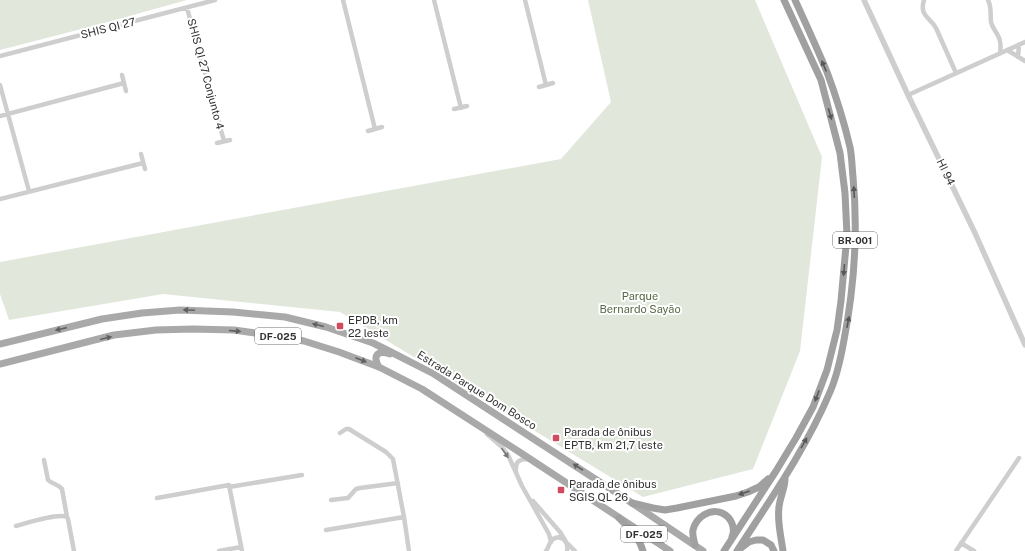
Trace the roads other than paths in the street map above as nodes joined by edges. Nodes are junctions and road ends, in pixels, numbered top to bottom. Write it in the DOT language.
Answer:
graph roads {
  1 [pos="215,0"];
  2 [pos="343,0"];
  3 [pos="434,0"];
  4 [pos="525,0"];
  5 [pos="784,0"];
  6 [pos="795,0"];
  7 [pos="864,0"];
  8 [pos="924,0"];
  9 [pos="988,0"];
  10 [pos="187,8"];
  11 [pos="1025,42"];
  12 [pos="1019,45"];
  13 [pos="1007,50"];
  14 [pos="1000,53"];
  15 [pos="0,56"];
  16 [pos="1018,57"];
  17 [pos="1025,61"];
  18 [pos="956,73"];
  19 [pos="122,75"];
  20 [pos="124,83"];
  21 [pos="553,83"];
  22 [pos="0,85"];
  23 [pos="546,85"];
  24 [pos="539,87"];
  25 [pos="126,91"];
  26 [pos="908,95"];
  27 [pos="467,106"];
  28 [pos="461,108"];
  29 [pos="454,110"];
  30 [pos="8,114"];
  31 [pos="0,116"];
  32 [pos="382,127"];
  33 [pos="375,129"];
  34 [pos="368,131"];
  35 [pos="230,140"];
  36 [pos="224,141"];
  37 [pos="217,143"];
  38 [pos="141,154"];
  39 [pos="143,163"];
  40 [pos="145,169"];
  41 [pos="29,191"];
  42 [pos="0,199"];
  43 [pos="0,344"];
  44 [pos="1025,344"];
  45 [pos="406,359"];
  46 [pos="0,364"];
  47 [pos="379,367"];
  48 [pos="467,418"];
  49 [pos="340,433"];
  50 [pos="1019,458"];
  51 [pos="530,459"];
  52 [pos="44,460"];
  53 [pos="776,472"];
  54 [pos="516,474"];
  55 [pos="302,475"];
  56 [pos="785,477"];
  57 [pos="398,483"];
  58 [pos="229,486"];
  59 [pos="528,496"];
  60 [pos="157,498"];
  61 [pos="331,500"];
  62 [pos="632,503"];
  63 [pos="67,517"];
  64 [pos="404,517"];
  65 [pos="619,518"];
  66 [pos="16,526"];
  67 [pos="326,530"];
  68 [pos="566,542"];
  69 [pos="961,542"];
  70 [pos="729,544"];
  71 [pos="695,546"];
  72 [pos="549,548"];
  73 [pos="241,549"];
  74 [pos="74,551"];
  75 [pos="219,551"];
  76 [pos="409,551"];
  77 [pos="568,551"];
  78 [pos="575,551"];
  79 [pos="643,551"];
  80 [pos="670,551"];
  81 [pos="703,551"];
  82 [pos="724,551"];
  83 [pos="737,551"];
  84 [pos="774,551"];
  85 [pos="783,551"];
  86 [pos="956,551"];
  87 [pos="974,551"];
  1 -- 10 [label="street, SHIS QI 27"];
  2 -- 33 [label="street"];
  3 -- 28 [label="street"];
  4 -- 23 [label="street"];
  5 -- 53 [label="highway, BR-001, one-way"];
  56 -- 6 [label="highway, BR-001, one-way"];
  7 -- 26 [label="street, HI 94"];
  8 -- 18 [label="street"];
  9 -- 14 [label="street"];
  10 -- 15 [label="street, SHIS QI 27"];
  10 -- 36 [label="street, SHIS QI 27 Conjunto 4"];
  11 -- 12 [label="street"];
  12 -- 13 [label="street"];
  12 -- 16 [label="street"];
  13 -- 14 [label="street"];
  13 -- 16 [label="street"];
  14 -- 18 [label="street"];
  16 -- 17 [label="street"];
  18 -- 26 [label="street"];
  19 -- 20 [label="street"];
  20 -- 25 [label="street"];
  20 -- 30 [label="street"];
  21 -- 23 [label="street"];
  22 -- 30 [label="street"];
  23 -- 24 [label="street"];
  26 -- 44 [label="street, HI 94"];
  27 -- 28 [label="street"];
  28 -- 29 [label="street"];
  30 -- 31 [label="street"];
  30 -- 41 [label="street"];
  32 -- 33 [label="street"];
  33 -- 34 [label="street"];
  35 -- 36 [label="street"];
  36 -- 37 [label="street"];
  38 -- 39 [label="street"];
  39 -- 40 [label="street"];
  39 -- 41 [label="street"];
  41 -- 42 [label="street"];
  45 -- 43 [label="main road, Estrada Parque Dom Bosco / DF-025, one-way"];
  45 -- 47 [label="main road"];
  62 -- 45 [label="main road, Estrada Parque Dom Bosco / DF-025, one-way"];
  46 -- 47 [label="main road, DF-025, one-way"];
  47 -- 48 [label="main road, DF-025"];
  48 -- 51 [label="main road, DF-025"];
  48 -- 54 [label="street, one-way"];
  49 -- 57 [label="street"];
  50 -- 69 [label="street"];
  51 -- 54 [label="street"];
  51 -- 65 [label="main road, DF-025"];
  52 -- 63 [label="street"];
  53 -- 62 [label="highway, one-way"];
  53 -- 70 [label="highway, BR-001"];
  54 -- 59 [label="street"];
  55 -- 58 [label="street"];
  56 -- 83 [label="highway, BR-001"];
  56 -- 85 [label="highway"];
  57 -- 61 [label="street"];
  57 -- 64 [label="street"];
  58 -- 60 [label="street"];
  58 -- 73 [label="street"];
  59 -- 68 [label="street"];
  59 -- 72 [label="street"];
  62 -- 71 [label="main road, Estrada Parque Dom Bosco / DF-025"];
  63 -- 66 [label="street"];
  63 -- 74 [label="street"];
  64 -- 67 [label="street"];
  64 -- 76 [label="street"];
  65 -- 79 [label="highway"];
  65 -- 80 [label="main road, DF-025"];
  68 -- 72 [label="street"];
  68 -- 77 [label="street"];
  68 -- 78 [label="street"];
  69 -- 86 [label="street"];
  69 -- 87 [label="street"];
  70 -- 71 [label="highway"];
  70 -- 82 [label="highway, BR-001"];
  71 -- 81 [label="main road, Estrada Parque Dom Bosco / DF-025"];
  73 -- 75 [label="street"];
  83 -- 84 [label="highway"];
}
